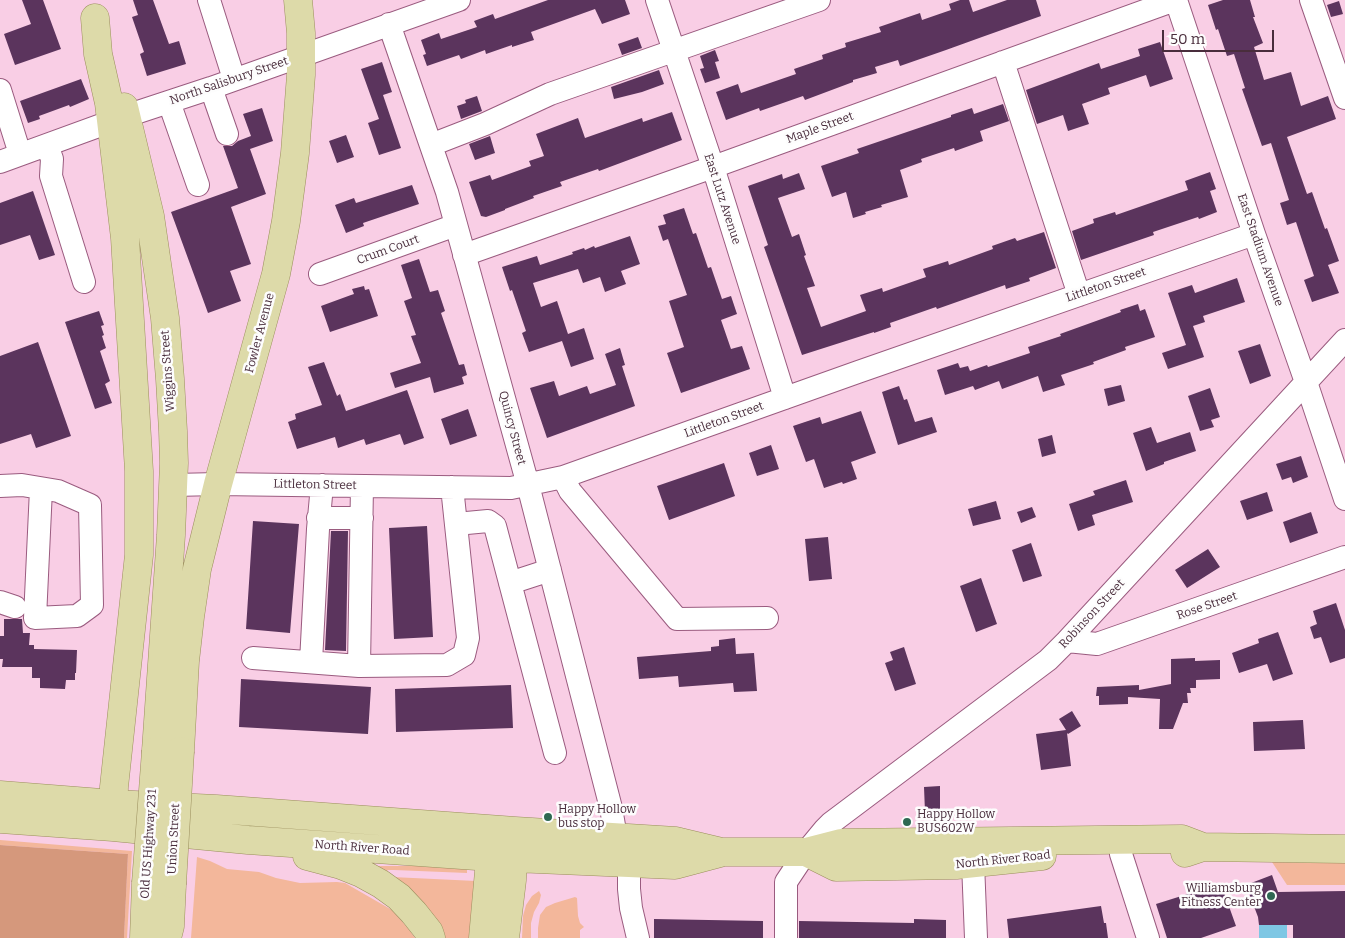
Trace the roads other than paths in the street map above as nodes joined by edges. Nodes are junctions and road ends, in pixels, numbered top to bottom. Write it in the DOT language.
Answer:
graph roads {
  1 [pos="209,0"];
  2 [pos="298,0"];
  3 [pos="459,0"];
  4 [pos="657,0"];
  5 [pos="819,0"];
  6 [pos="1176,0"];
  7 [pos="1311,0"];
  8 [pos="92,9"];
  9 [pos="389,24"];
  10 [pos="673,51"];
  11 [pos="301,56"];
  12 [pos="1003,62"];
  13 [pos="234,79"];
  14 [pos="211,88"];
  15 [pos="0,90"];
  16 [pos="1345,98"];
  17 [pos="169,102"];
  18 [pos="119,119"];
  19 [pos="227,134"];
  20 [pos="47,145"];
  21 [pos="431,145"];
  22 [pos="10,158"];
  23 [pos="713,167"];
  24 [pos="198,185"];
  25 [pos="456,225"];
  26 [pos="1254,234"];
  27 [pos="464,255"];
  28 [pos="320,274"];
  29 [pos="84,282"];
  30 [pos="1079,295"];
  31 [pos="1345,340"];
  32 [pos="1306,382"];
  33 [pos="785,398"];
  34 [pos="563,477"];
  35 [pos="218,484"];
  36 [pos="173,485"];
  37 [pos="322,485"];
  38 [pos="528,485"];
  39 [pos="0,486"];
  40 [pos="362,486"];
  41 [pos="452,487"];
  42 [pos="41,489"];
  43 [pos="1345,499"];
  44 [pos="318,518"];
  45 [pos="362,518"];
  46 [pos="456,524"];
  47 [pos="1345,557"];
  48 [pos="550,570"];
  49 [pos="510,583"];
  50 [pos="767,618"];
  51 [pos="1068,641"];
  52 [pos="253,658"];
  53 [pos="311,662"];
  54 [pos="359,666"];
  55 [pos="168,751"];
  56 [pos="555,753"];
  57 [pos="0,794"];
  58 [pos="113,816"];
  59 [pos="0,820"];
  60 [pos="616,837"];
  61 [pos="248,840"];
  62 [pos="503,844"];
  63 [pos="1203,847"];
  64 [pos="1345,849"];
  65 [pos="722,852"];
  66 [pos="806,852"];
  67 [pos="1121,854"];
  68 [pos="629,863"];
  69 [pos="973,863"];
  70 [pos="159,884"];
  71 [pos="170,934"];
  72 [pos="144,938"];
  73 [pos="431,938"];
  74 [pos="483,938"];
  75 [pos="505,938"];
  76 [pos="638,938"];
  77 [pos="786,938"];
  78 [pos="976,938"];
  79 [pos="1148,938"];
  1 -- 13 [label="street"];
  2 -- 11 [label="main road, Fowler Avenue"];
  3 -- 9 [label="street, North Salisbury Street"];
  4 -- 10 [label="street, East Lutz Avenue"];
  5 -- 10 [label="street"];
  6 -- 12 [label="street, Maple Street"];
  6 -- 26 [label="street, East Stadium Avenue"];
  7 -- 16 [label="street"];
  8 -- 18 [label="main road"];
  9 -- 11 [label="street, North Salisbury Street"];
  9 -- 21 [label="street, Quincy Street"];
  10 -- 21 [label="street"];
  10 -- 23 [label="street, East Lutz Avenue"];
  11 -- 13 [label="street, North Salisbury Street"];
  11 -- 35 [label="main road, Fowler Avenue"];
  12 -- 23 [label="street, Maple Street"];
  12 -- 30 [label="street"];
  13 -- 14 [label="street, North Salisbury Street"];
  14 -- 17 [label="street, North Salisbury Street"];
  14 -- 19 [label="street"];
  15 -- 22 [label="street"];
  17 -- 18 [label="street, North Salisbury Street"];
  17 -- 24 [label="street"];
  18 -- 20 [label="street, North Salisbury Street"];
  18 -- 36 [label="main road, Wiggins Street"];
  18 -- 58 [label="main road"];
  20 -- 22 [label="street, North Salisbury Street"];
  20 -- 29 [label="street"];
  21 -- 25 [label="street, Quincy Street"];
  23 -- 27 [label="street, Maple Street"];
  23 -- 33 [label="street, East Lutz Avenue"];
  25 -- 27 [label="street, Quincy Street"];
  25 -- 28 [label="street, Crum Court"];
  26 -- 30 [label="street, Littleton Street"];
  26 -- 32 [label="street, East Stadium Avenue"];
  27 -- 38 [label="street, Quincy Street"];
  30 -- 33 [label="street, Littleton Street"];
  31 -- 32 [label="street, Robinson Street"];
  32 -- 43 [label="street, East Stadium Avenue"];
  32 -- 51 [label="street, Robinson Street"];
  33 -- 34 [label="street, Littleton Street"];
  34 -- 38 [label="street, Littleton Street"];
  34 -- 50 [label="street"];
  35 -- 36 [label="street, Littleton Street"];
  35 -- 37 [label="street, Littleton Street"];
  35 -- 55 [label="main road, Fowler Avenue"];
  36 -- 55 [label="main road, Wiggins Street"];
  37 -- 40 [label="street, Littleton Street"];
  37 -- 44 [label="street"];
  38 -- 41 [label="street, Littleton Street"];
  38 -- 48 [label="street, Quincy Street"];
  39 -- 42 [label="street"];
  40 -- 41 [label="street, Littleton Street"];
  40 -- 45 [label="street"];
  41 -- 46 [label="street"];
  42 -- 42 [label="street"];
  44 -- 45 [label="street"];
  44 -- 53 [label="street"];
  45 -- 54 [label="street"];
  46 -- 49 [label="street"];
  46 -- 54 [label="street"];
  47 -- 51 [label="street, Rose Street"];
  48 -- 49 [label="street"];
  48 -- 60 [label="street, Quincy Street"];
  49 -- 56 [label="street"];
  51 -- 66 [label="street, Robinson Street"];
  52 -- 53 [label="street"];
  53 -- 54 [label="street"];
  55 -- 70 [label="main road, Union Street, bridge"];
  57 -- 58 [label="main road, North River Road"];
  58 -- 59 [label="main road, North River Road"];
  58 -- 61 [label="main road, North River Road"];
  58 -- 62 [label="main road, North River Road"];
  60 -- 62 [label="main road, North River Road"];
  60 -- 65 [label="main road, North River Road"];
  61 -- 62 [label="main road, North River Road"];
  61 -- 73 [label="main road"];
  62 -- 68 [label="main road, North River Road"];
  62 -- 74 [label="main road"];
  62 -- 75 [label="main road"];
  63 -- 64 [label="main road, North River Road"];
  63 -- 66 [label="main road, North River Road"];
  63 -- 67 [label="main road, North River Road"];
  65 -- 66 [label="main road, North River Road"];
  65 -- 68 [label="main road, North River Road"];
  66 -- 69 [label="main road, North River Road"];
  66 -- 77 [label="street, Robinson Street"];
  67 -- 69 [label="main road, North River Road"];
  67 -- 79 [label="street"];
  68 -- 76 [label="street"];
  69 -- 78 [label="street"];
  70 -- 71 [label="main road, Union Street"];
  70 -- 72 [label="main road, Old US Highway 231"];
}
